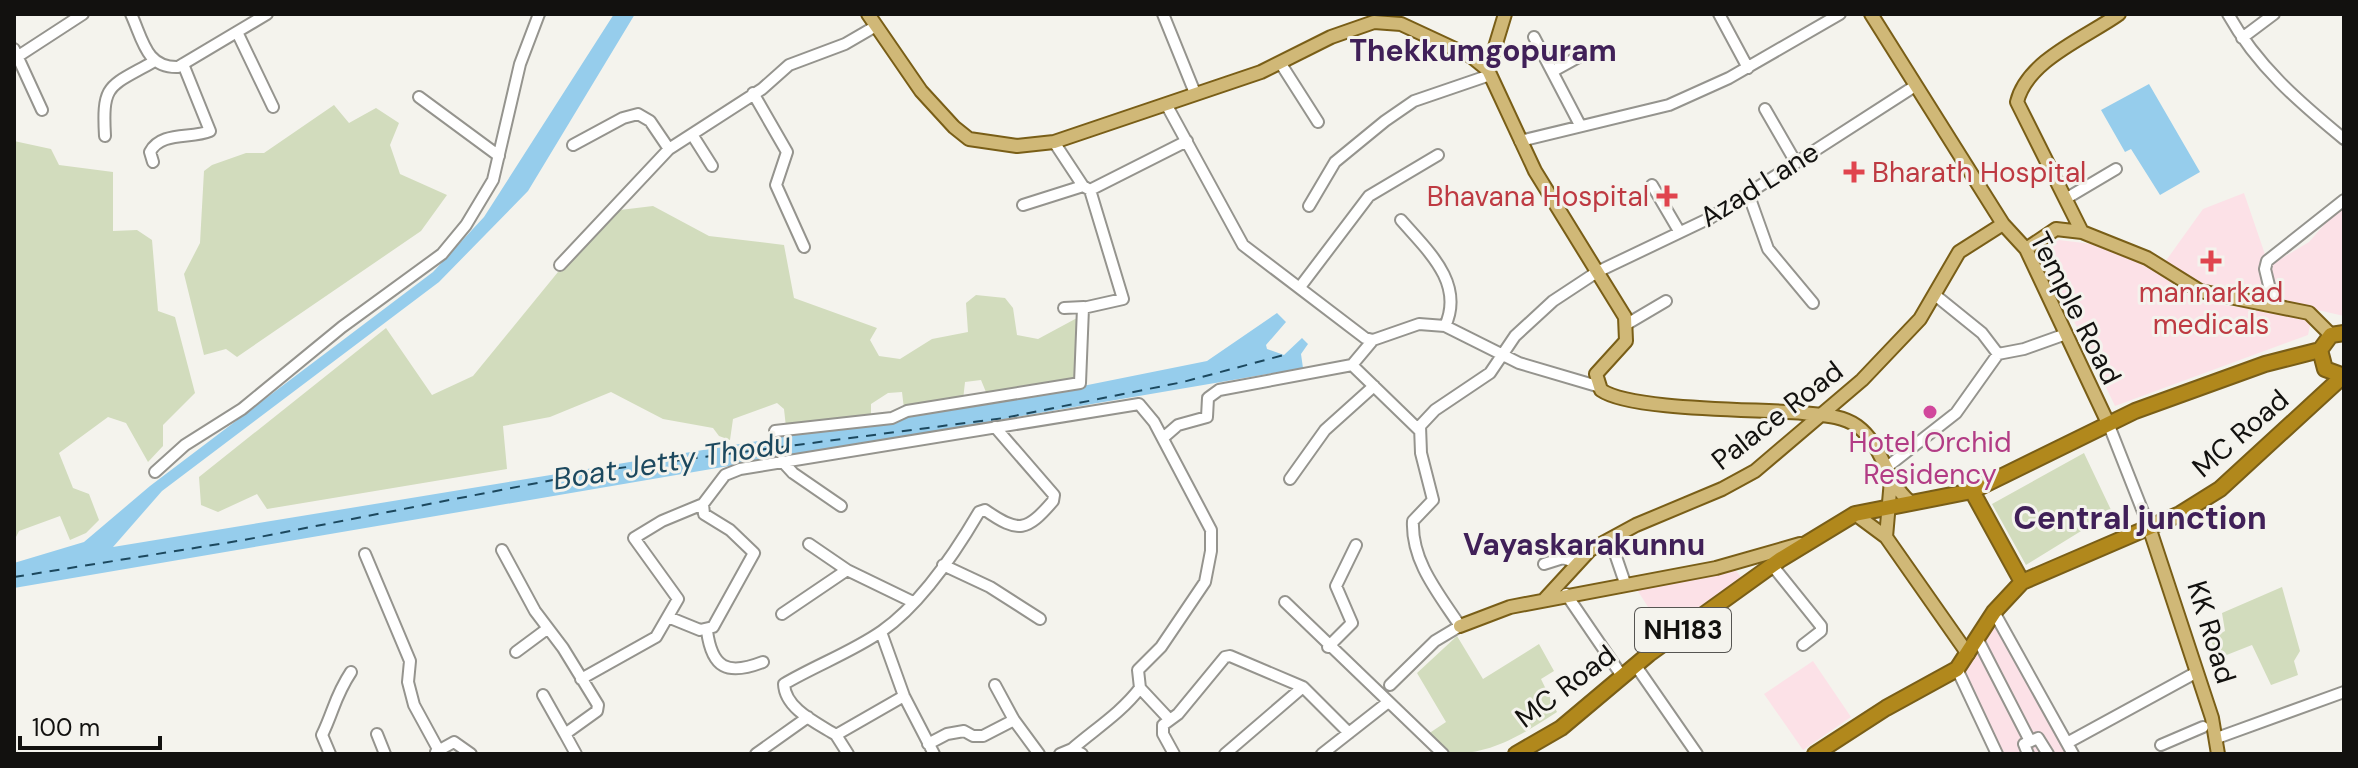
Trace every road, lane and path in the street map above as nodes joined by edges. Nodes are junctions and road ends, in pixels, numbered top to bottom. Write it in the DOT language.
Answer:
graph roads {
  1 [pos="83,14"];
  2 [pos="131,14"];
  3 [pos="267,14"];
  4 [pos="539,14"];
  5 [pos="868,14"];
  6 [pos="1163,14"];
  7 [pos="1505,14"];
  8 [pos="1719,14"];
  9 [pos="1840,14"];
  10 [pos="1871,14"];
  11 [pos="2119,14"];
  12 [pos="2228,14"];
  13 [pos="2274,14"];
  14 [pos="1372,18"];
  15 [pos="876,26"];
  16 [pos="237,32"];
  17 [pos="1534,37"];
  18 [pos="2242,38"];
  19 [pos="17,52"];
  20 [pos="1582,55"];
  21 [pos="153,62"];
  22 [pos="183,64"];
  23 [pos="1281,64"];
  24 [pos="1748,68"];
  25 [pos="1553,71"];
  26 [pos="1489,73"];
  27 [pos="1915,86"];
  28 [pos="753,93"];
  29 [pos="1195,93"];
  30 [pos="419,97"];
  31 [pos="1166,104"];
  32 [pos="273,107"];
  33 [pos="1765,109"];
  34 [pos="42,110"];
  35 [pos="1318,122"];
  36 [pos="1580,125"];
  37 [pos="105,136"];
  38 [pos="693,136"];
  39 [pos="2344,139"];
  40 [pos="1187,141"];
  41 [pos="1520,141"];
  42 [pos="1054,142"];
  43 [pos="573,145"];
  44 [pos="669,149"];
  45 [pos="1438,155"];
  46 [pos="499,156"];
  47 [pos="1795,161"];
  48 [pos="153,162"];
  49 [pos="712,166"];
  50 [pos="2116,169"];
  51 [pos="1652,185"];
  52 [pos="1086,188"];
  53 [pos="1748,193"];
  54 [pos="2067,198"];
  55 [pos="2344,200"];
  56 [pos="1023,205"];
  57 [pos="1309,206"];
  58 [pos="1401,220"];
  59 [pos="2003,224"];
  60 [pos="1679,231"];
  61 [pos="2082,232"];
  62 [pos="804,247"];
  63 [pos="2026,249"];
  64 [pos="560,265"];
  65 [pos="1597,272"];
  66 [pos="1300,287"];
  67 [pos="1935,295"];
  68 [pos="1666,301"];
  69 [pos="1813,303"];
  70 [pos="2274,306"];
  71 [pos="1084,307"];
  72 [pos="1064,308"];
  73 [pos="1627,324"];
  74 [pos="1445,326"];
  75 [pos="2066,334"];
  76 [pos="2338,334"];
  77 [pos="1373,340"];
  78 [pos="2320,350"];
  79 [pos="1998,354"];
  80 [pos="1502,355"];
  81 [pos="1352,365"];
  82 [pos="2343,377"];
  83 [pos="1374,386"];
  84 [pos="1597,386"];
  85 [pos="1821,415"];
  86 [pos="2108,423"];
  87 [pos="995,427"];
  88 [pos="1419,430"];
  89 [pos="775,431"];
  90 [pos="1163,438"];
  91 [pos="782,461"];
  92 [pos="1887,467"];
  93 [pos="155,472"];
  94 [pos="1290,479"];
  95 [pos="1891,480"];
  96 [pos="1972,491"];
  97 [pos="1909,501"];
  98 [pos="703,504"];
  99 [pos="1887,505"];
  100 [pos="841,506"];
  101 [pos="1855,514"];
  102 [pos="2149,527"];
  103 [pos="1886,537"];
  104 [pos="1610,539"];
  105 [pos="1803,543"];
  106 [pos="809,544"];
  107 [pos="1356,545"];
  108 [pos="502,550"];
  109 [pos="365,554"];
  110 [pos="1577,563"];
  111 [pos="1544,564"];
  112 [pos="943,565"];
  113 [pos="1772,565"];
  114 [pos="847,570"];
  115 [pos="2022,582"];
  116 [pos="1625,583"];
  117 [pos="1566,594"];
  118 [pos="1544,600"];
  119 [pos="913,602"];
  120 [pos="1285,602"];
  121 [pos="1994,612"];
  122 [pos="782,614"];
  123 [pos="668,617"];
  124 [pos="1040,619"];
  125 [pos="1460,626"];
  126 [pos="547,629"];
  127 [pos="707,631"];
  128 [pos="881,632"];
  129 [pos="1977,638"];
  130 [pos="1803,645"];
  131 [pos="1328,647"];
  132 [pos="516,652"];
  133 [pos="1968,654"];
  134 [pos="763,662"];
  135 [pos="1636,666"];
  136 [pos="1957,669"];
  137 [pos="351,672"];
  138 [pos="2197,672"];
  139 [pos="1622,676"];
  140 [pos="581,679"];
  141 [pos="995,685"];
  142 [pos="1390,685"];
  143 [pos="1303,687"];
  144 [pos="1140,688"];
  145 [pos="2344,692"];
  146 [pos="543,695"];
  147 [pos="904,696"];
  148 [pos="1387,703"];
  149 [pos="808,717"];
  150 [pos="1169,719"];
  151 [pos="1014,720"];
  152 [pos="2203,727"];
  153 [pos="1349,733"];
  154 [pos="377,734"];
  155 [pos="565,734"];
  156 [pos="836,735"];
  157 [pos="2217,738"];
  158 [pos="2030,741"];
  159 [pos="2067,743"];
  160 [pos="2161,745"];
  161 [pos="931,749"];
  162 [pos="436,751"];
  163 [pos="1077,752"];
  164 [pos="330,754"];
  165 [pos="385,754"];
  166 [pos="471,754"];
  167 [pos="576,754"];
  168 [pos="756,754"];
  169 [pos="848,754"];
  170 [pos="1039,754"];
  171 [pos="1060,754"];
  172 [pos="1174,754"];
  173 [pos="1225,754"];
  174 [pos="1322,754"];
  175 [pos="1443,754"];
  176 [pos="1516,754"];
  177 [pos="1697,754"];
  178 [pos="1815,754"];
  179 [pos="1997,754"];
  180 [pos="2028,754"];
  181 [pos="2048,754"];
  182 [pos="2073,754"];
  183 [pos="2218,754"];
  1 -- 19 [label="street"];
  2 -- 21 [label="street"];
  3 -- 16 [label="street"];
  4 -- 46 [label="street"];
  5 -- 15 [label="main road"];
  6 -- 29 [label="street"];
  7 -- 26 [label="main road"];
  8 -- 24 [label="street"];
  9 -- 24 [label="street"];
  10 -- 27 [label="main road, Temple Road"];
  11 -- 54 [label="main road"];
  12 -- 18 [label="street"];
  13 -- 18 [label="street"];
  14 -- 23 [label="main road"];
  14 -- 26 [label="main road"];
  15 -- 28 [label="street"];
  15 -- 42 [label="main road"];
  16 -- 22 [label="street"];
  16 -- 32 [label="street"];
  17 -- 25 [label="street"];
  18 -- 39 [label="street"];
  19 -- 34 [label="street"];
  20 -- 25 [label="street"];
  21 -- 22 [label="street"];
  21 -- 37 [label="street"];
  22 -- 48 [label="street"];
  23 -- 29 [label="main road"];
  23 -- 35 [label="street"];
  24 -- 36 [label="street"];
  25 -- 36 [label="street"];
  26 -- 41 [label="main road"];
  26 -- 57 [label="street"];
  27 -- 47 [label="street, Azad Lane"];
  27 -- 59 [label="main road, Temple Road"];
  28 -- 38 [label="street"];
  28 -- 62 [label="street"];
  29 -- 31 [label="main road"];
  30 -- 46 [label="street"];
  31 -- 40 [label="street"];
  31 -- 42 [label="main road"];
  33 -- 47 [label="street"];
  36 -- 41 [label="street"];
  38 -- 44 [label="street"];
  38 -- 49 [label="street"];
  40 -- 52 [label="street"];
  40 -- 66 [label="street"];
  41 -- 65 [label="main road"];
  42 -- 52 [label="street"];
  43 -- 44 [label="street"];
  44 -- 64 [label="street"];
  45 -- 66 [label="street"];
  46 -- 93 [label="street"];
  47 -- 53 [label="street, Azad Lane"];
  50 -- 54 [label="street"];
  51 -- 60 [label="street"];
  52 -- 56 [label="street"];
  52 -- 71 [label="street"];
  53 -- 60 [label="street, Azad Lane"];
  53 -- 69 [label="street"];
  54 -- 61 [label="main road"];
  55 -- 70 [label="street"];
  58 -- 74 [label="street"];
  59 -- 63 [label="main road, Temple Road"];
  59 -- 67 [label="main road, Palace Road"];
  60 -- 65 [label="street, Azad Lane"];
  61 -- 63 [label="main road"];
  61 -- 70 [label="main road"];
  63 -- 75 [label="main road, Temple Road"];
  65 -- 73 [label="main road"];
  65 -- 80 [label="street, Azad Lane"];
  66 -- 77 [label="street"];
  67 -- 79 [label="street"];
  67 -- 85 [label="main road, Palace Road"];
  68 -- 73 [label="street"];
  70 -- 76 [label="main road"];
  71 -- 72 [label="street"];
  71 -- 89 [label="street"];
  73 -- 84 [label="main road"];
  74 -- 77 [label="street"];
  74 -- 80 [label="street"];
  75 -- 79 [label="street"];
  75 -- 86 [label="main road, Temple Road"];
  76 -- 78 [label="highway"];
  77 -- 81 [label="street"];
  78 -- 82 [label="highway"];
  78 -- 86 [label="highway, MC Road / NH183"];
  79 -- 92 [label="street"];
  80 -- 84 [label="street"];
  80 -- 88 [label="street, Azad Lane"];
  81 -- 83 [label="street"];
  81 -- 90 [label="street"];
  82 -- 102 [label="highway, MC Road"];
  83 -- 88 [label="street"];
  83 -- 94 [label="street"];
  84 -- 85 [label="main road"];
  85 -- 92 [label="main road"];
  85 -- 104 [label="main road, Palace Road"];
  86 -- 96 [label="highway, MC Road / NH183"];
  86 -- 102 [label="street"];
  87 -- 90 [label="street"];
  87 -- 91 [label="street"];
  87 -- 112 [label="street"];
  88 -- 125 [label="street"];
  90 -- 144 [label="street"];
  91 -- 98 [label="street"];
  91 -- 100 [label="street"];
  92 -- 95 [label="main road"];
  95 -- 97 [label="main road"];
  95 -- 99 [label="main road"];
  96 -- 97 [label="highway, NH183"];
  96 -- 115 [label="highway"];
  97 -- 99 [label="highway, NH183"];
  98 -- 123 [label="street"];
  98 -- 127 [label="street"];
  99 -- 101 [label="highway, MC Road / NH183"];
  99 -- 103 [label="main road"];
  101 -- 103 [label="main road"];
  101 -- 105 [label="highway, MC Road / NH183"];
  102 -- 115 [label="highway, MC Road"];
  102 -- 138 [label="main road, KK Road"];
  103 -- 133 [label="main road"];
  104 -- 110 [label="main road, Palace Road"];
  104 -- 116 [label="street"];
  105 -- 113 [label="highway, MC Road / NH183"];
  105 -- 116 [label="main road"];
  106 -- 114 [label="street"];
  107 -- 131 [label="street"];
  108 -- 126 [label="street"];
  109 -- 162 [label="street"];
  110 -- 111 [label="street"];
  110 -- 118 [label="main road, Palace Road"];
  112 -- 119 [label="street"];
  112 -- 124 [label="street"];
  113 -- 130 [label="street"];
  113 -- 135 [label="highway, MC Road / NH183"];
  114 -- 119 [label="street"];
  114 -- 122 [label="street"];
  115 -- 121 [label="highway, MC Road"];
  116 -- 117 [label="main road"];
  117 -- 118 [label="main road"];
  117 -- 139 [label="street"];
  118 -- 125 [label="main road"];
  119 -- 128 [label="street"];
  120 -- 131 [label="street"];
  121 -- 129 [label="highway, MC Road"];
  121 -- 159 [label="street"];
  123 -- 127 [label="street"];
  123 -- 140 [label="street"];
  125 -- 142 [label="street"];
  126 -- 132 [label="street"];
  126 -- 140 [label="street"];
  127 -- 134 [label="street"];
  128 -- 147 [label="street"];
  128 -- 149 [label="street"];
  129 -- 133 [label="highway, MC Road"];
  129 -- 158 [label="street"];
  131 -- 148 [label="street"];
  133 -- 136 [label="highway, MC Road"];
  135 -- 139 [label="highway, MC Road / NH183"];
  135 -- 177 [label="street"];
  136 -- 178 [label="highway, MC Road"];
  136 -- 179 [label="street"];
  137 -- 164 [label="street"];
  138 -- 159 [label="street"];
  138 -- 183 [label="main road, KK Road"];
  139 -- 176 [label="highway, MC Road / NH183"];
  140 -- 155 [label="street"];
  141 -- 151 [label="street"];
  143 -- 150 [label="street"];
  143 -- 153 [label="street"];
  143 -- 173 [label="street"];
  144 -- 150 [label="street"];
  144 -- 163 [label="street"];
  145 -- 157 [label="street"];
  146 -- 155 [label="street"];
  147 -- 156 [label="street"];
  147 -- 161 [label="street"];
  148 -- 153 [label="street"];
  148 -- 175 [label="street"];
  149 -- 156 [label="street"];
  149 -- 168 [label="street"];
  150 -- 172 [label="street"];
  151 -- 161 [label="street"];
  151 -- 170 [label="street"];
  152 -- 160 [label="street"];
  153 -- 174 [label="street"];
  154 -- 165 [label="street"];
  155 -- 167 [label="street"];
  156 -- 169 [label="street"];
  158 -- 180 [label="street"];
  158 -- 181 [label="street"];
  159 -- 182 [label="street"];
  162 -- 166 [label="street"];
  163 -- 171 [label="street"];
}
